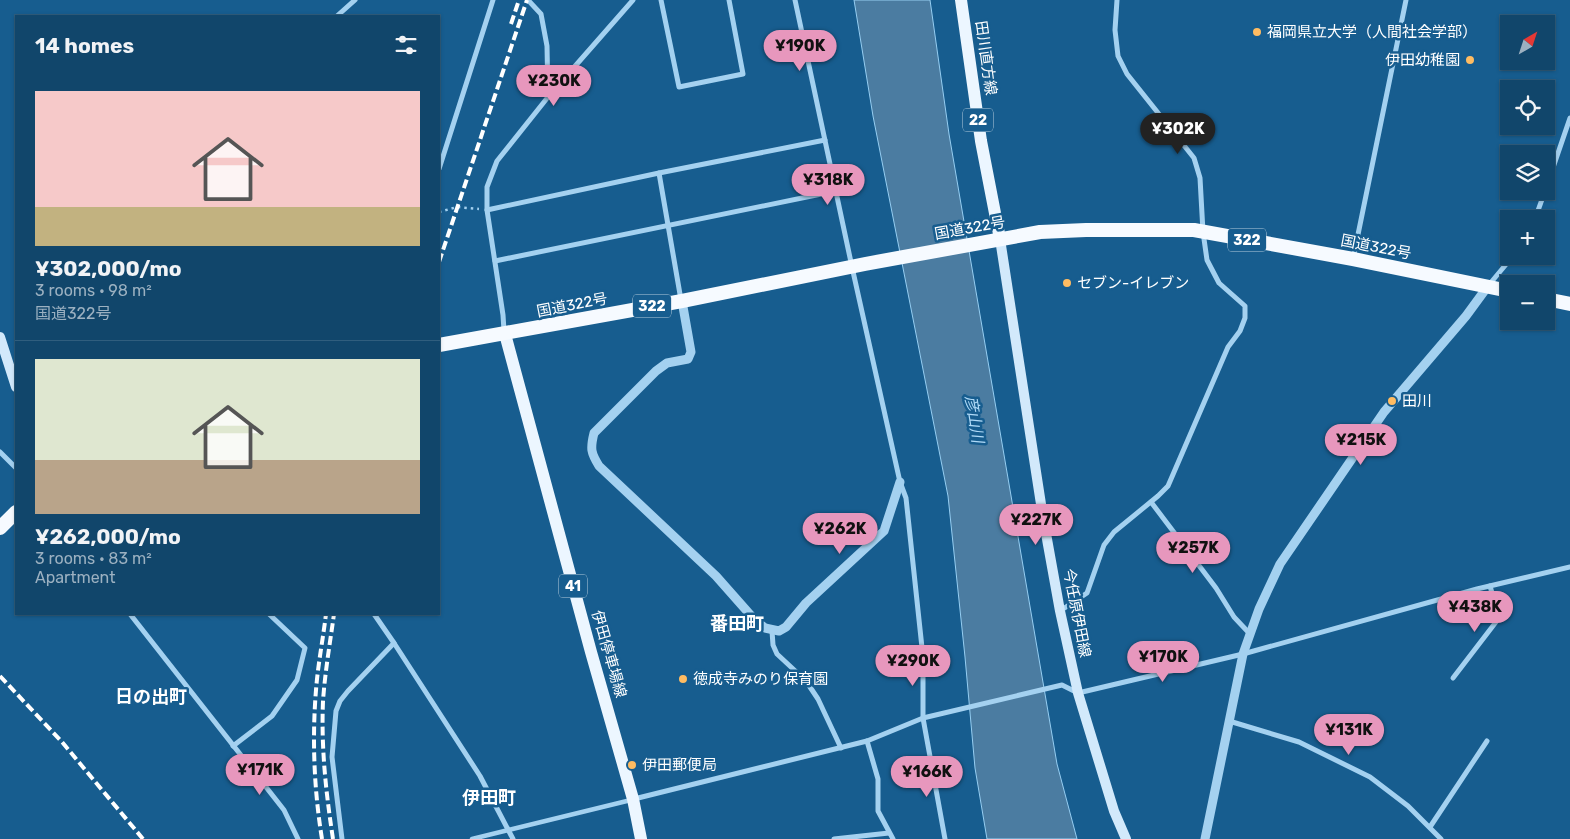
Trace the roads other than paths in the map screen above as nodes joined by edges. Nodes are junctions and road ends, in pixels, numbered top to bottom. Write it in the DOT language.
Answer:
graph roads {
  1 [pos="355,0"];
  2 [pos="493,0"];
  3 [pos="528,0"];
  4 [pos="633,0"];
  5 [pos="661,0"];
  6 [pos="729,0"];
  7 [pos="795,0"];
  8 [pos="961,0"];
  9 [pos="1117,0"];
  10 [pos="1406,0"];
  11 [pos="338,15"];
  12 [pos="548,97"];
  13 [pos="1570,118"];
  14 [pos="825,140"];
  15 [pos="1555,163"];
  16 [pos="440,166"];
  17 [pos="659,172"];
  18 [pos="836,191"];
  19 [pos="487,210"];
  20 [pos="668,226"];
  21 [pos="1203,232"];
  22 [pos="1000,239"];
  23 [pos="1353,259"];
  24 [pos="495,261"];
  25 [pos="1506,265"];
  26 [pos="858,266"];
  27 [pos="1488,286"];
  28 [pos="1500,289"];
  29 [pos="682,301"];
  30 [pos="1555,301"];
  31 [pos="1570,304"];
  32 [pos="505,334"];
  33 [pos="0,337"];
  34 [pos="440,346"];
  35 [pos="15,384"];
  36 [pos="0,452"];
  37 [pos="15,467"];
  38 [pos="900,482"];
  39 [pos="1151,502"];
  40 [pos="15,513"];
  41 [pos="0,528"];
  42 [pos="1570,567"];
  43 [pos="1490,586"];
  44 [pos="1060,611"];
  45 [pos="131,615"];
  46 [pos="270,615"];
  47 [pos="375,615"];
  48 [pos="772,631"];
  49 [pos="1250,634"];
  50 [pos="394,643"];
  51 [pos="1243,654"];
  52 [pos="1453,678"];
  53 [pos="1078,693"];
  54 [pos="923,718"];
  55 [pos="1229,721"];
  56 [pos="867,741"];
  57 [pos="1487,741"];
  58 [pos="233,746"];
  59 [pos="841,748"];
  60 [pos="633,799"];
  61 [pos="1430,827"];
  62 [pos="508,830"];
  63 [pos="889,833"];
  64 [pos="298,839"];
  65 [pos="342,839"];
  66 [pos="472,839"];
  67 [pos="513,839"];
  68 [pos="641,839"];
  69 [pos="834,839"];
  70 [pos="893,839"];
  71 [pos="945,839"];
  72 [pos="1126,839"];
  73 [pos="1205,839"];
  74 [pos="1441,839"];
  1 -- 11 [label="street"];
  2 -- 16 [label="street"];
  3 -- 12 [label="street"];
  4 -- 12 [label="street"];
  5 -- 6 [label="street"];
  7 -- 14 [label="street"];
  8 -- 22 [label="main road, 田川直方線 / 22"];
  9 -- 21 [label="street"];
  10 -- 23 [label="street"];
  12 -- 19 [label="street"];
  13 -- 15 [label="street"];
  14 -- 17 [label="street"];
  14 -- 18 [label="street"];
  17 -- 19 [label="street"];
  17 -- 20 [label="street"];
  18 -- 20 [label="street"];
  18 -- 26 [label="street"];
  19 -- 24 [label="street"];
  20 -- 24 [label="street"];
  20 -- 29 [label="street"];
  21 -- 22 [label="highway, 国道322号 / 322"];
  21 -- 23 [label="highway, 国道322号 / 322"];
  21 -- 39 [label="street"];
  22 -- 26 [label="highway, 国道322号 / 322"];
  22 -- 44 [label="main road, 今任原伊田線"];
  23 -- 27 [label="highway, 国道322号 / 322"];
  24 -- 32 [label="street"];
  25 -- 27 [label="street"];
  26 -- 29 [label="highway, 国道322号 / 322"];
  26 -- 38 [label="street"];
  27 -- 28 [label="highway, 国道322号 / 322"];
  27 -- 49 [label="street"];
  29 -- 32 [label="highway, 国道322号 / 322"];
  29 -- 48 [label="street"];
  30 -- 31 [label="highway"];
  32 -- 34 [label="highway, 国道322号 / 322"];
  32 -- 60 [label="main road, 伊田停車場線 / 41"];
  33 -- 35 [label="main road"];
  36 -- 37 [label="street"];
  38 -- 48 [label="street"];
  38 -- 54 [label="street"];
  39 -- 44 [label="street"];
  39 -- 49 [label="street"];
  40 -- 41 [label="highway"];
  42 -- 43 [label="street"];
  43 -- 51 [label="street"];
  43 -- 52 [label="street"];
  44 -- 53 [label="main road, 今任原伊田線"];
  45 -- 58 [label="street"];
  46 -- 58 [label="street"];
  47 -- 50 [label="street"];
  48 -- 59 [label="street"];
  49 -- 51 [label="street"];
  50 -- 62 [label="street"];
  50 -- 65 [label="street"];
  51 -- 53 [label="street"];
  51 -- 55 [label="street"];
  53 -- 54 [label="street"];
  53 -- 72 [label="main road, 今任原伊田線"];
  54 -- 56 [label="street"];
  54 -- 71 [label="street"];
  55 -- 61 [label="street"];
  55 -- 73 [label="street"];
  56 -- 59 [label="street"];
  56 -- 63 [label="street"];
  57 -- 61 [label="street"];
  58 -- 64 [label="street"];
  59 -- 60 [label="street"];
  60 -- 62 [label="street"];
  60 -- 68 [label="main road, 伊田停車場線 / 41"];
  61 -- 74 [label="street"];
  62 -- 66 [label="street"];
  62 -- 67 [label="street"];
  63 -- 69 [label="street"];
  63 -- 70 [label="street"];
}
